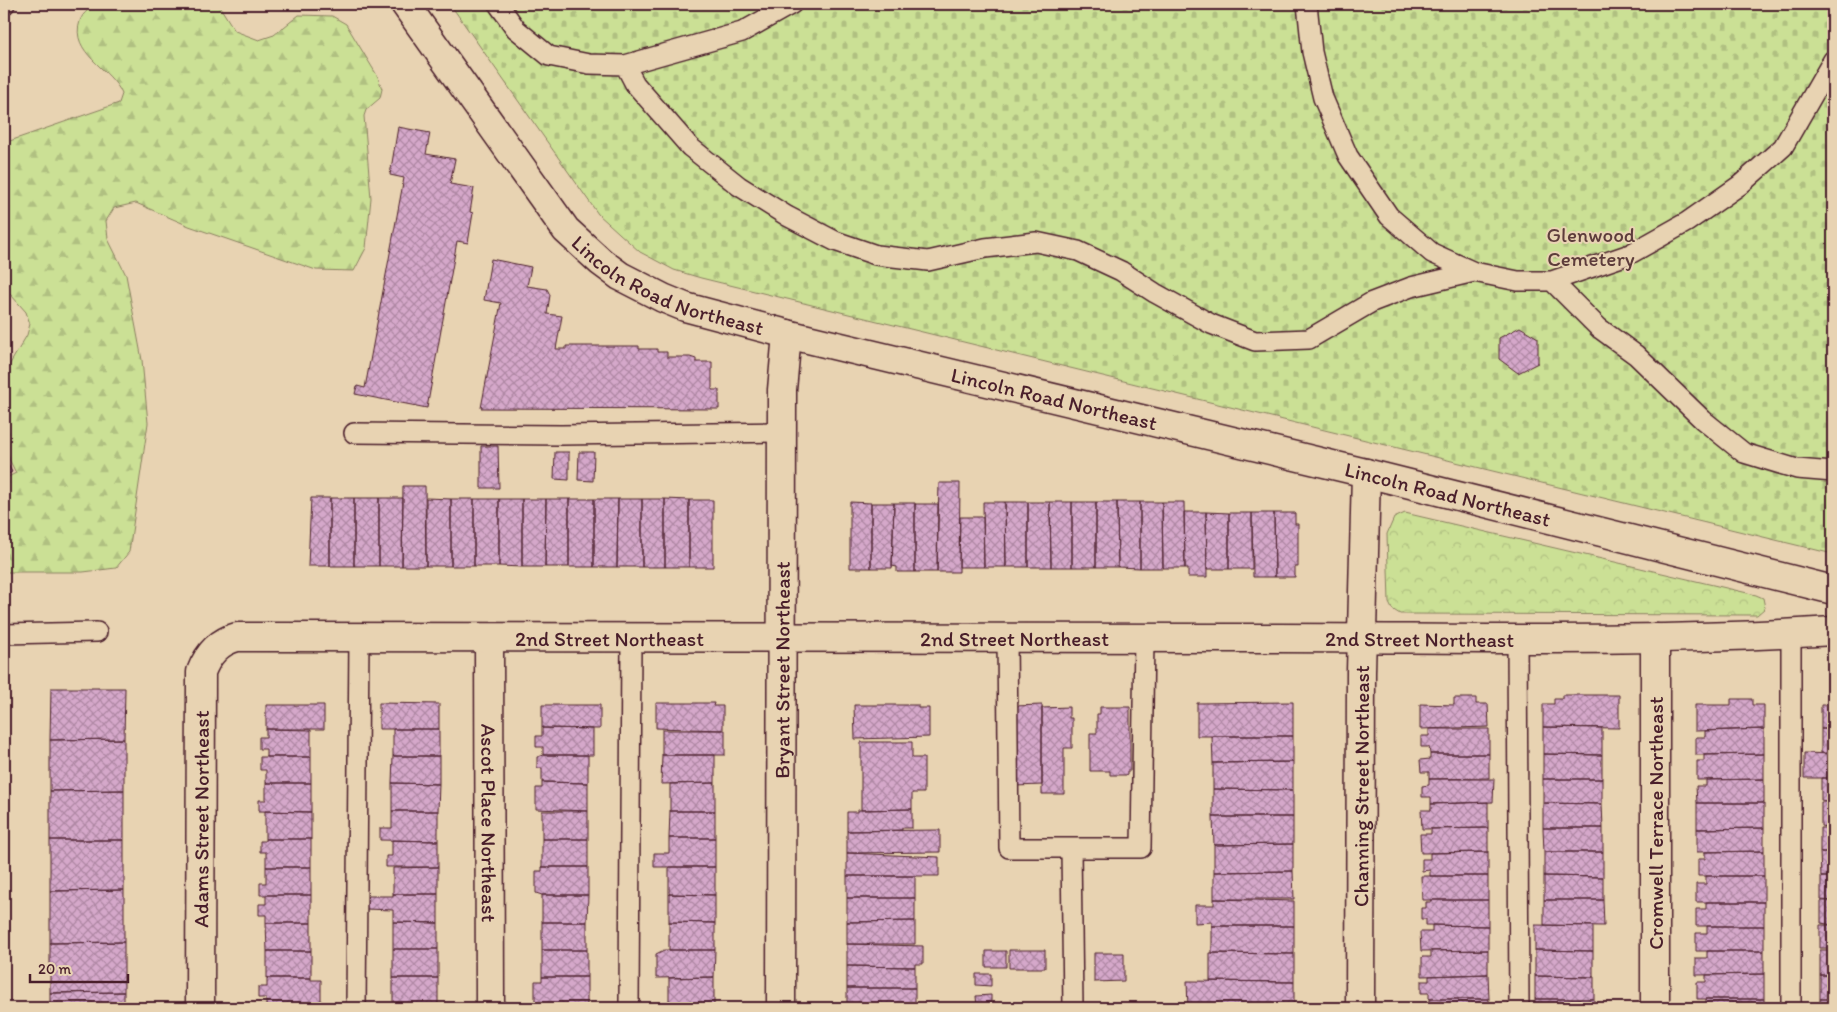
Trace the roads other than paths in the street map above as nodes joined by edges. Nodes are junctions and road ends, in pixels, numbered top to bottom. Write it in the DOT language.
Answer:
graph roads {
  1 [pos="405,4"];
  2 [pos="498,4"];
  3 [pos="792,4"];
  4 [pos="1307,4"];
  5 [pos="1833,60"];
  6 [pos="625,65"];
  7 [pos="1474,272"];
  8 [pos="1552,281"];
  9 [pos="787,334"];
  10 [pos="782,432"];
  11 [pos="354,433"];
  12 [pos="1833,472"];
  13 [pos="1366,473"];
  14 [pos="1833,590"];
  15 [pos="1833,631"];
  16 [pos="97,632"];
  17 [pos="4,634"];
  18 [pos="1792,634"];
  19 [pos="359,638"];
  20 [pos="490,638"];
  21 [pos="1007,638"];
  22 [pos="1144,638"];
  23 [pos="1362,638"];
  24 [pos="1517,638"];
  25 [pos="1655,638"];
  26 [pos="631,639"];
  27 [pos="782,639"];
  28 [pos="205,660"];
  29 [pos="1071,848"];
  30 [pos="200,1008"];
  31 [pos="356,1008"];
  32 [pos="490,1008"];
  33 [pos="629,1008"];
  34 [pos="781,1008"];
  35 [pos="1073,1008"];
  36 [pos="1360,1008"];
  37 [pos="1519,1008"];
  38 [pos="1655,1008"];
  39 [pos="1792,1008"];
  1 -- 9 [label="street, Lincoln Road Northeast"];
  2 -- 6 [label="lane"];
  3 -- 6 [label="lane"];
  4 -- 7 [label="lane"];
  5 -- 8 [label="lane"];
  6 -- 7 [label="lane"];
  7 -- 8 [label="lane"];
  8 -- 12 [label="lane"];
  9 -- 10 [label="street, Bryant Street Northeast"];
  9 -- 13 [label="street, Lincoln Road Northeast"];
  10 -- 11 [label="lane"];
  10 -- 27 [label="street, Bryant Street Northeast"];
  13 -- 14 [label="street, Lincoln Road Northeast"];
  13 -- 23 [label="street, Channing Street Northeast"];
  15 -- 18 [label="street, 2nd Street Northeast"];
  16 -- 17 [label="lane"];
  18 -- 25 [label="street, 2nd Street Northeast"];
  18 -- 39 [label="lane"];
  19 -- 20 [label="street, 2nd Street Northeast"];
  19 -- 28 [label="street, 2nd Street Northeast"];
  19 -- 31 [label="lane"];
  20 -- 26 [label="street, 2nd Street Northeast"];
  20 -- 32 [label="street, Ascot Place Northeast"];
  21 -- 22 [label="street, 2nd Street Northeast"];
  21 -- 27 [label="street, 2nd Street Northeast"];
  21 -- 29 [label="lane"];
  22 -- 23 [label="street, 2nd Street Northeast"];
  22 -- 29 [label="lane"];
  23 -- 24 [label="street, 2nd Street Northeast"];
  23 -- 36 [label="street, Channing Street Northeast"];
  24 -- 25 [label="street, 2nd Street Northeast"];
  24 -- 37 [label="lane"];
  25 -- 38 [label="street, Cromwell Terrace Northeast"];
  26 -- 27 [label="street, 2nd Street Northeast"];
  26 -- 33 [label="lane"];
  27 -- 34 [label="street, Bryant Street Northeast"];
  28 -- 30 [label="street, Adams Street Northeast"];
  29 -- 35 [label="lane"];
}
